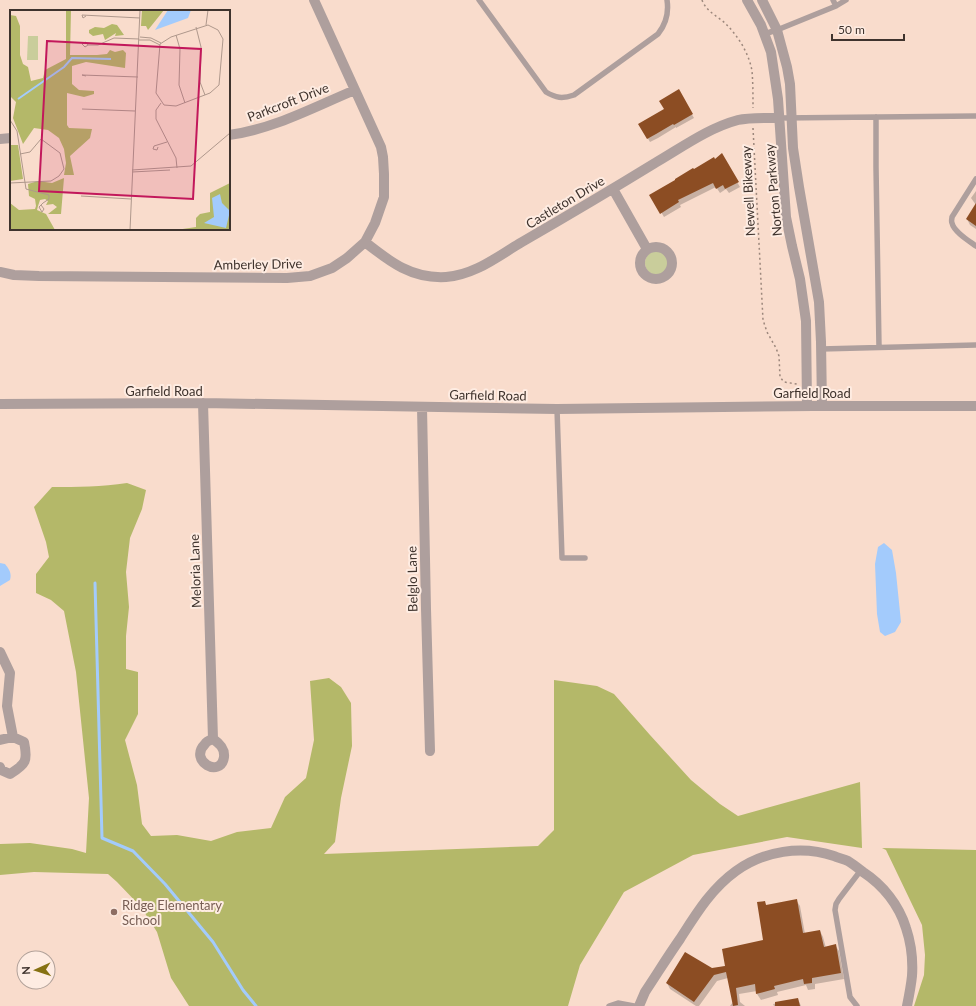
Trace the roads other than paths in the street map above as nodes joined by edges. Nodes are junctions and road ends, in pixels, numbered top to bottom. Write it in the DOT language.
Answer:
graph roads {
  1 [pos="314,0"];
  2 [pos="478,0"];
  3 [pos="667,0"];
  4 [pos="748,0"];
  5 [pos="762,0"];
  6 [pos="846,0"];
  7 [pos="834,3"];
  8 [pos="777,30"];
  9 [pos="764,34"];
  10 [pos="355,90"];
  11 [pos="976,116"];
  12 [pos="876,117"];
  13 [pos="780,118"];
  14 [pos="791,118"];
  15 [pos="230,136"];
  16 [pos="10,138"];
  17 [pos="0,139"];
  18 [pos="976,179"];
  19 [pos="613,189"];
  20 [pos="365,242"];
  21 [pos="976,246"];
  22 [pos="647,249"];
  23 [pos="0,272"];
  24 [pos="976,345"];
  25 [pos="879,347"];
  26 [pos="821,348"];
  27 [pos="203,403"];
  28 [pos="0,404"];
  29 [pos="422,406"];
  30 [pos="807,406"];
  31 [pos="822,406"];
  32 [pos="976,406"];
  33 [pos="557,409"];
  34 [pos="584,558"];
  35 [pos="0,652"];
  36 [pos="13,737"];
  37 [pos="213,739"];
  38 [pos="0,740"];
  39 [pos="430,751"];
  40 [pos="0,767"];
  41 [pos="861,870"];
  42 [pos="609,1006"];
  43 [pos="634,1006"];
  44 [pos="639,1006"];
  45 [pos="857,1006"];
  46 [pos="907,1006"];
  1 -- 10 [label="street, Amberley Drive"];
  2 -- 3 [label="lane"];
  4 -- 9 [label="street, Norton Parkway"];
  5 -- 8 [label="street, Norton Parkway"];
  6 -- 7 [label="lane"];
  7 -- 8 [label="lane"];
  8 -- 9 [label="lane"];
  8 -- 14 [label="street, Norton Parkway"];
  9 -- 13 [label="street, Norton Parkway"];
  10 -- 15 [label="street, Parkcroft Drive"];
  10 -- 20 [label="street, Amberley Drive"];
  11 -- 12 [label="lane"];
  12 -- 14 [label="lane"];
  12 -- 25 [label="lane"];
  13 -- 14 [label="lane"];
  13 -- 19 [label="street, Castleton Drive"];
  13 -- 30 [label="street, Norton Parkway"];
  14 -- 26 [label="street, Norton Parkway"];
  16 -- 17 [label="street"];
  18 -- 21 [label="lane"];
  19 -- 20 [label="street, Castleton Drive"];
  19 -- 22 [label="street"];
  20 -- 23 [label="street, Amberley Drive"];
  24 -- 25 [label="lane"];
  25 -- 26 [label="lane"];
  26 -- 31 [label="street, Norton Parkway"];
  27 -- 28 [label="street, Garfield Road"];
  27 -- 29 [label="street, Garfield Road"];
  27 -- 37 [label="street, Meloria Lane"];
  29 -- 33 [label="street, Garfield Road"];
  29 -- 39 [label="street, Belglo Lane"];
  30 -- 31 [label="street, Garfield Road"];
  30 -- 33 [label="street, Garfield Road"];
  31 -- 32 [label="street, Garfield Road"];
  33 -- 34 [label="lane"];
  35 -- 36 [label="street"];
  36 -- 38 [label="street"];
  36 -- 40 [label="street"];
  41 -- 44 [label="street"];
  41 -- 45 [label="lane"];
  41 -- 46 [label="street"];
  42 -- 43 [label="lane"];
}
